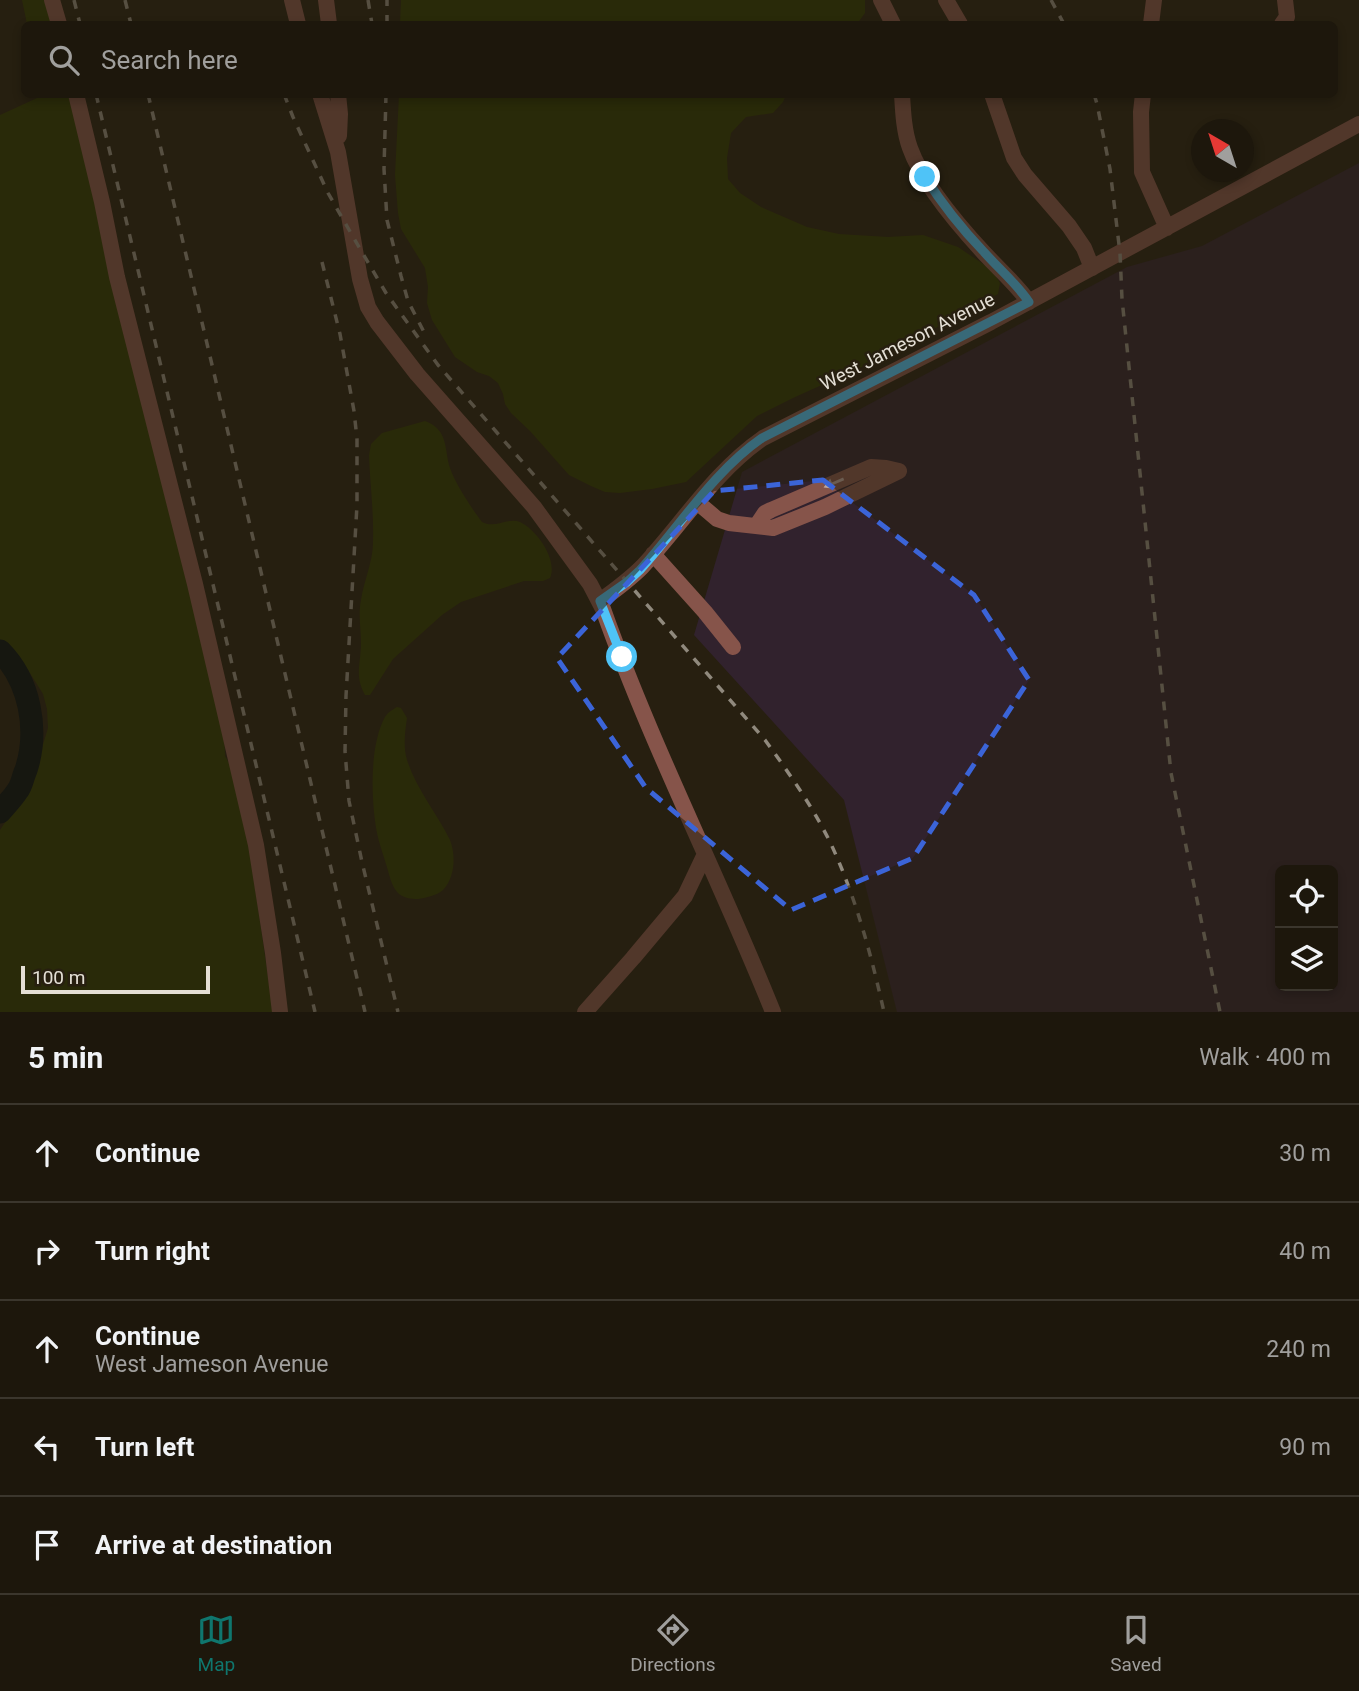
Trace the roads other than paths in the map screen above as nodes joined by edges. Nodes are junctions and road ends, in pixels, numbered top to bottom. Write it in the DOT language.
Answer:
graph roads {
  1 [pos="52,0"];
  2 [pos="292,0"];
  3 [pos="326,0"];
  4 [pos="881,0"];
  5 [pos="946,0"];
  6 [pos="1154,0"];
  7 [pos="1285,0"];
  8 [pos="58,21"];
  9 [pos="297,21"];
  10 [pos="329,21"];
  11 [pos="892,21"];
  12 [pos="956,21"];
  13 [pos="1151,21"];
  14 [pos="1284,21"];
  15 [pos="77,98"];
  16 [pos="321,98"];
  17 [pos="338,98"];
  18 [pos="902,98"];
  19 [pos="993,98"];
  20 [pos="1147,98"];
  21 [pos="1359,124"];
  22 [pos="338,152"];
  23 [pos="1167,228"];
  24 [pos="1092,268"];
  25 [pos="1029,302"];
  26 [pos="697,502"];
  27 [pos="757,525"];
  28 [pos="653,554"];
  29 [pos="600,601"];
  30 [pos="733,647"];
  31 [pos="705,854"];
  32 [pos="280,1012"];
  33 [pos="584,1012"];
  34 [pos="773,1012"];
  1 -- 8 [label="lane"];
  2 -- 9 [label="lane"];
  3 -- 10 [label="lane"];
  4 -- 11 [label="lane"];
  5 -- 12 [label="lane"];
  6 -- 13 [label="lane"];
  7 -- 14 [label="lane"];
  15 -- 32 [label="lane"];
  16 -- 22 [label="lane"];
  17 -- 22 [label="lane"];
  18 -- 25 [label="lane"];
  19 -- 24 [label="lane"];
  20 -- 23 [label="lane"];
  21 -- 23 [label="lane, West Jameson Avenue"];
  22 -- 29 [label="lane"];
  23 -- 24 [label="lane, West Jameson Avenue"];
  24 -- 25 [label="lane, West Jameson Avenue"];
  25 -- 26 [label="lane, West Jameson Avenue"];
  26 -- 27 [label="lane"];
  26 -- 28 [label="lane, West Jameson Avenue"];
  27 -- 27 [label="lane, one-way"];
  28 -- 29 [label="lane, West Jameson Avenue"];
  28 -- 30 [label="lane"];
  29 -- 31 [label="lane"];
  31 -- 33 [label="lane"];
  31 -- 34 [label="lane"];
}
